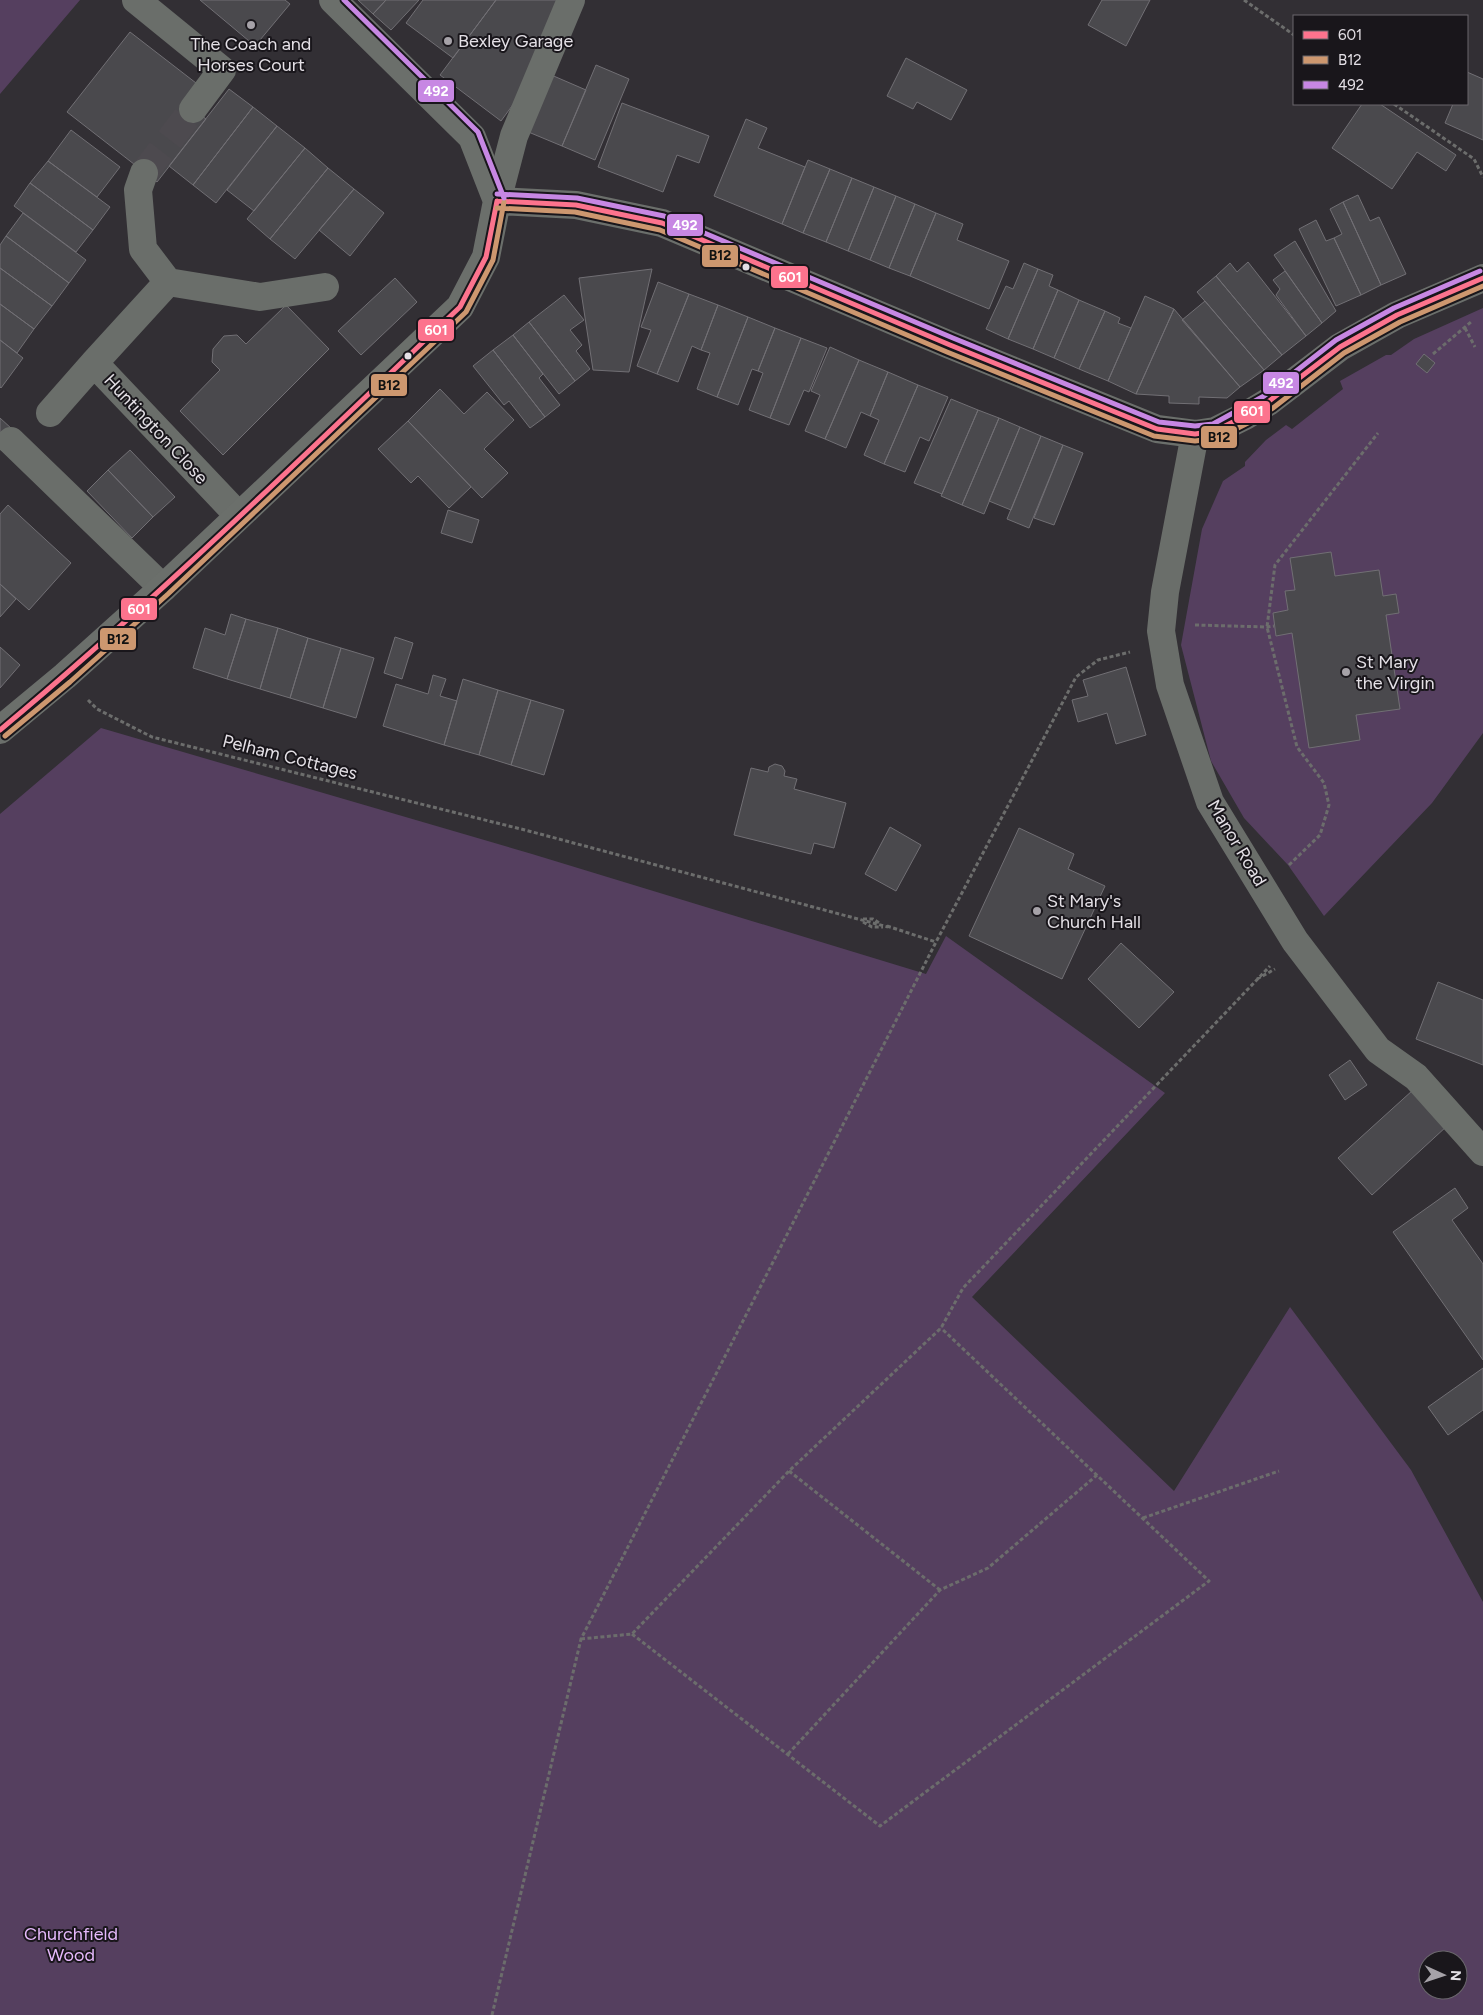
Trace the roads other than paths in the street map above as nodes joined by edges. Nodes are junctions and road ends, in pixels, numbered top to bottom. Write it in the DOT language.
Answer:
graph roads {
  1 [pos="136,0"];
  2 [pos="333,0"];
  3 [pos="571,0"];
  4 [pos="193,109"];
  5 [pos="144,173"];
  6 [pos="497,201"];
  7 [pos="1483,278"];
  8 [pos="168,282"];
  9 [pos="325,287"];
  10 [pos="94,363"];
  11 [pos="50,413"];
  12 [pos="1195,434"];
  13 [pos="10,441"];
  14 [pos="238,516"];
  15 [pos="163,588"];
  16 [pos="0,730"];
  17 [pos="1483,1152"];
  1 -- 4 [label="street"];
  2 -- 6 [label="main road"];
  3 -- 6 [label="street"];
  5 -- 8 [label="street"];
  6 -- 12 [label="main road"];
  6 -- 14 [label="main road"];
  7 -- 12 [label="main road"];
  8 -- 9 [label="street"];
  8 -- 10 [label="street, Huntington Close"];
  10 -- 11 [label="street"];
  10 -- 14 [label="street, Huntington Close"];
  12 -- 17 [label="street, Manor Road"];
  13 -- 15 [label="street"];
  14 -- 15 [label="main road"];
  15 -- 16 [label="main road"];
}
